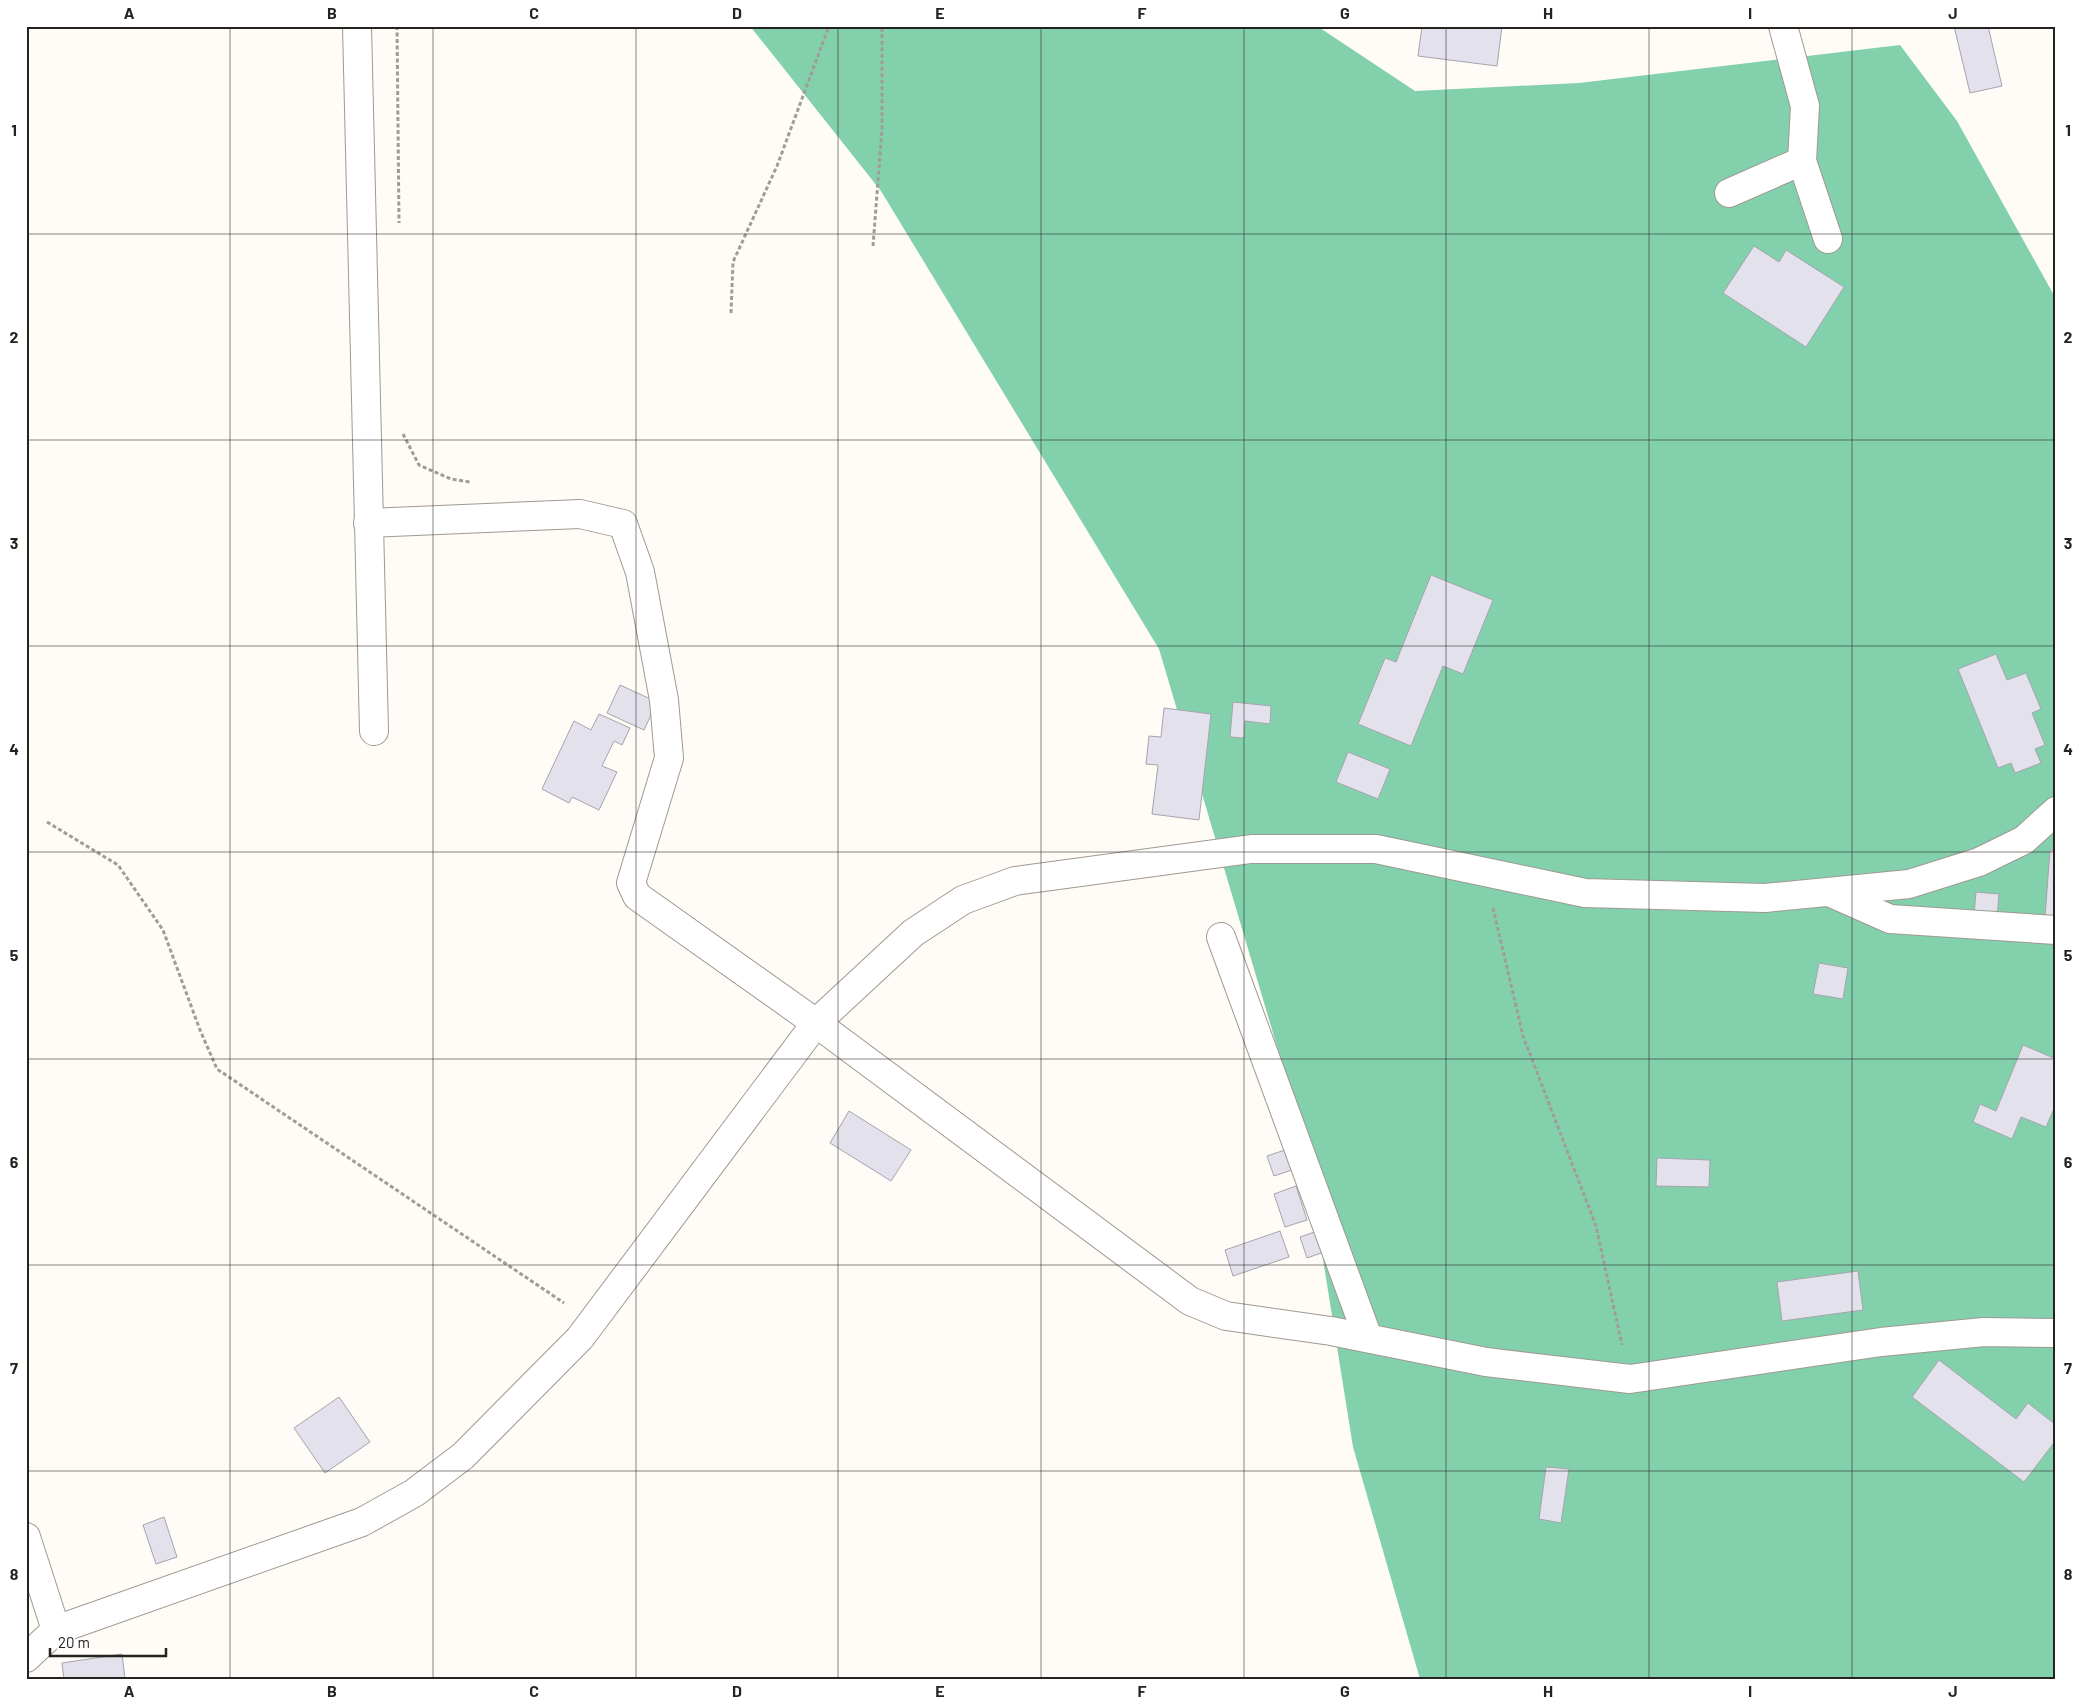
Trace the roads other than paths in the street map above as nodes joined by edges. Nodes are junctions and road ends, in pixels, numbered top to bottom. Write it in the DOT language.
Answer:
graph roads {
  1 [pos="357,26"];
  2 [pos="1783,26"];
  3 [pos="1802,161"];
  4 [pos="1729,193"];
  5 [pos="1828,238"];
  6 [pos="368,523"];
  7 [pos="374,731"];
  8 [pos="2056,811"];
  9 [pos="1829,892"];
  10 [pos="2056,930"];
  11 [pos="1221,937"];
  12 [pos="816,1023"];
  13 [pos="2056,1333"];
  14 [pos="1368,1338"];
  15 [pos="26,1536"];
  16 [pos="56,1630"];
  17 [pos="26,1658"];
  1 -- 6 [label="street"];
  2 -- 3 [label="street"];
  3 -- 4 [label="street"];
  3 -- 5 [label="street"];
  6 -- 7 [label="street"];
  6 -- 12 [label="street"];
  8 -- 9 [label="street"];
  9 -- 10 [label="street"];
  9 -- 12 [label="street"];
  11 -- 14 [label="street"];
  12 -- 14 [label="street"];
  12 -- 16 [label="street"];
  13 -- 14 [label="street"];
  15 -- 16 [label="street"];
  16 -- 17 [label="street"];
}
